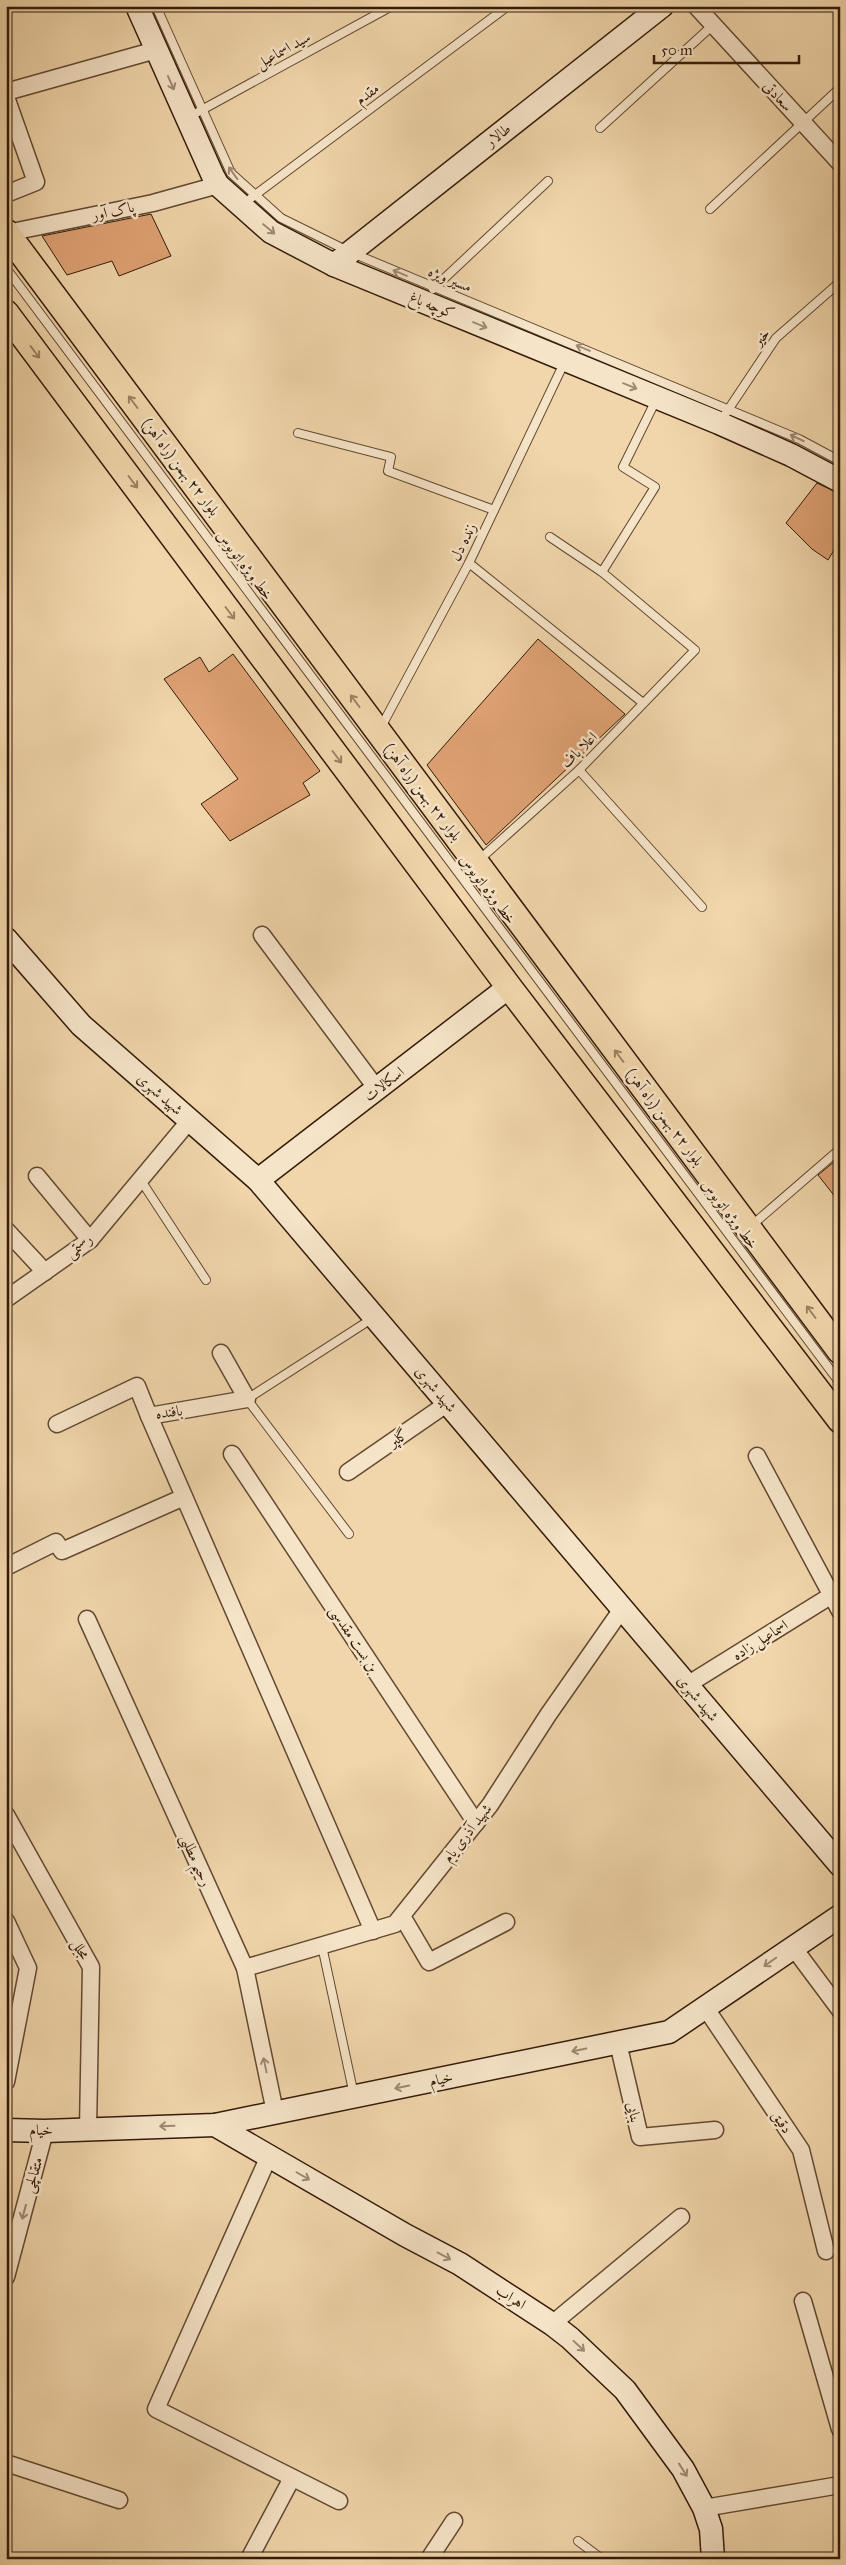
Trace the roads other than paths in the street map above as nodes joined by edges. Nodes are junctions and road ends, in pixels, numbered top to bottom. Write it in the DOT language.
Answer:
graph roads {
  1 [pos="392,6"];
  2 [pos="508,6"];
  3 [pos="662,6"];
  4 [pos="696,6"];
  5 [pos="146,8"];
  6 [pos="713,25"];
  7 [pos="156,50"];
  8 [pos="840,88"];
  9 [pos="6,92"];
  10 [pos="6,97"];
  11 [pos="194,114"];
  12 [pos="803,123"];
  13 [pos="600,128"];
  14 [pos="840,163"];
  15 [pos="548,181"];
  16 [pos="218,185"];
  17 [pos="6,194"];
  18 [pos="248,201"];
  19 [pos="710,208"];
  20 [pos="7,233"];
  21 [pos="342,258"];
  22 [pos="6,268"];
  23 [pos="840,282"];
  24 [pos="428,294"];
  25 [pos="6,313"];
  26 [pos="566,360"];
  27 [pos="658,397"];
  28 [pos="724,416"];
  29 [pos="298,433"];
  30 [pos="840,461"];
  31 [pos="840,481"];
  32 [pos="494,510"];
  33 [pos="550,537"];
  34 [pos="469,563"];
  35 [pos="602,572"];
  36 [pos="644,703"];
  37 [pos="378,732"];
  38 [pos="579,770"];
  39 [pos="476,863"];
  40 [pos="702,907"];
  41 [pos="262,935"];
  42 [pos="9,947"];
  43 [pos="509,987"];
  44 [pos="376,1089"];
  45 [pos="190,1120"];
  46 [pos="840,1149"];
  47 [pos="37,1176"];
  48 [pos="140,1179"];
  49 [pos="258,1180"];
  50 [pos="748,1228"];
  51 [pos="6,1230"];
  52 [pos="90,1240"];
  53 [pos="45,1272"];
  54 [pos="206,1280"];
  55 [pos="6,1299"];
  56 [pos="375,1317"];
  57 [pos="840,1351"];
  58 [pos="221,1353"];
  59 [pos="840,1383"];
  60 [pos="247,1399"];
  61 [pos="448,1404"];
  62 [pos="149,1416"];
  63 [pos="840,1420"];
  64 [pos="58,1424"];
  65 [pos="232,1454"];
  66 [pos="757,1456"];
  67 [pos="348,1472"];
  68 [pos="184,1497"];
  69 [pos="349,1534"];
  70 [pos="6,1567"];
  71 [pos="832,1595"];
  72 [pos="622,1609"];
  73 [pos="840,1611"];
  74 [pos="87,1618"];
  75 [pos="687,1685"];
  76 [pos="6,1815"];
  77 [pos="476,1823"];
  78 [pos="840,1865"];
  79 [pos="402,1916"];
  80 [pos="840,1916"];
  81 [pos="6,1921"];
  82 [pos="506,1922"];
  83 [pos="373,1931"];
  84 [pos="322,1946"];
  85 [pos="793,1947"];
  86 [pos="245,1968"];
  87 [pos="704,2008"];
  88 [pos="840,2010"];
  89 [pos="618,2042"];
  90 [pos="6,2082"];
  91 [pos="354,2096"];
  92 [pos="275,2112"];
  93 [pos="215,2124"];
  94 [pos="88,2129"];
  95 [pos="6,2130"];
  96 [pos="716,2130"];
  97 [pos="45,2131"];
  98 [pos="270,2156"];
  99 [pos="681,2217"];
  100 [pos="826,2251"];
  101 [pos="6,2277"];
  102 [pos="803,2301"];
  103 [pos="552,2324"];
  104 [pos="840,2429"];
  105 [pos="6,2463"];
  106 [pos="292,2478"];
  107 [pos="840,2485"];
  108 [pos="119,2500"];
  109 [pos="339,2501"];
  110 [pos="704,2508"];
  111 [pos="454,2521"];
  112 [pos="578,2541"];
  113 [pos="249,2559"];
  114 [pos="429,2559"];
  115 [pos="602,2559"];
  116 [pos="713,2559"];
  1 -- 11 [label="lane, سید اسماعیل"];
  2 -- 18 [label="lane, مقدم"];
  3 -- 21 [label="main road, طالار"];
  4 -- 6 [label="street, سعادتی"];
  5 -- 7 [label="main road, کوچه باغ"];
  5 -- 11 [label="lane"];
  6 -- 12 [label="street, سعادتی"];
  6 -- 13 [label="lane"];
  7 -- 9 [label="street"];
  7 -- 11 [label="main road, کوچه باغ, one-way"];
  8 -- 12 [label="lane"];
  10 -- 17 [label="street"];
  11 -- 16 [label="main road, کوچه باغ"];
  18 -- 11 [label="lane, one-way"];
  12 -- 14 [label="street, سعادتی"];
  12 -- 19 [label="lane"];
  15 -- 24 [label="lane"];
  16 -- 18 [label="main road, کوچه باغ"];
  16 -- 20 [label="street, پاک آور"];
  18 -- 21 [label="main road, کوچه باغ"];
  37 -- 20 [label="main road, بلوار ۲۲ بهمن (راه آهن), one-way"];
  21 -- 24 [label="main road, کوچه باغ"];
  22 -- 59 [label="lane, خط ویژه اتوبوس"];
  23 -- 28 [label="lane, خیر"];
  24 -- 26 [label="main road, کوچه باغ, one-way"];
  28 -- 24 [label="lane, مسیر ویژه, one-way"];
  25 -- 43 [label="main road, one-way"];
  26 -- 27 [label="main road, کوچه باغ, one-way"];
  26 -- 32 [label="lane, زنده دل"];
  27 -- 28 [label="main road, کوچه باغ"];
  27 -- 35 [label="lane"];
  30 -- 28 [label="lane, مسیر ویژه, one-way"];
  28 -- 31 [label="main road, کوچه باغ"];
  29 -- 32 [label="lane"];
  32 -- 34 [label="lane, زنده دل"];
  33 -- 35 [label="lane"];
  34 -- 36 [label="lane"];
  34 -- 37 [label="lane, زنده دل"];
  35 -- 36 [label="lane, اعلا باف"];
  36 -- 38 [label="lane, اعلا باف"];
  37 -- 39 [label="main road, بلوار ۲۲ بهمن (راه آهن)"];
  38 -- 39 [label="lane, اعلا باف"];
  38 -- 40 [label="lane"];
  50 -- 39 [label="main road, بلوار ۲۲ بهمن (راه آهن), one-way"];
  41 -- 44 [label="street"];
  42 -- 45 [label="main road, شهید شهری"];
  43 -- 44 [label="main road, اسکالات"];
  43 -- 63 [label="main road"];
  44 -- 49 [label="main road, اسکالات"];
  45 -- 48 [label="street, رستمی"];
  45 -- 49 [label="main road, شهید شهری"];
  46 -- 50 [label="lane"];
  47 -- 52 [label="street"];
  48 -- 52 [label="street, رستمی"];
  48 -- 54 [label="lane"];
  49 -- 56 [label="main road, شهید شهری"];
  57 -- 50 [label="main road, بلوار ۲۲ بهمن (راه آهن), one-way"];
  51 -- 53 [label="street"];
  52 -- 53 [label="street, رستمی"];
  53 -- 55 [label="street, رستمی"];
  56 -- 60 [label="lane, بافنده"];
  56 -- 61 [label="main road, شهید شهری"];
  58 -- 60 [label="street"];
  60 -- 62 [label="street, بافنده"];
  60 -- 69 [label="lane"];
  61 -- 67 [label="street, گلپر"];
  61 -- 72 [label="main road, شهید شهری"];
  62 -- 64 [label="street, بافنده"];
  62 -- 68 [label="street"];
  65 -- 77 [label="street, بن بست مقدسی"];
  66 -- 71 [label="street"];
  68 -- 70 [label="street"];
  68 -- 83 [label="street"];
  71 -- 73 [label="street"];
  71 -- 75 [label="street, اسماعیل زاده"];
  72 -- 75 [label="main road, شهید شهری"];
  72 -- 77 [label="street, شهید آذری یام"];
  74 -- 86 [label="street, رحیم مطلبی"];
  75 -- 78 [label="main road, شهید شهری"];
  76 -- 94 [label="street, مجلل"];
  77 -- 79 [label="street, شهید آذری یام"];
  79 -- 82 [label="street"];
  79 -- 83 [label="street, شهید آذری یام"];
  80 -- 85 [label="main road, خیام"];
  81 -- 90 [label="street"];
  83 -- 84 [label="street, شهید آذری یام"];
  84 -- 86 [label="street, شهید آذری یام"];
  84 -- 91 [label="lane"];
  85 -- 87 [label="main road, خیام, one-way"];
  85 -- 88 [label="street"];
  92 -- 86 [label="street, رحیم مطلبی, one-way"];
  87 -- 89 [label="main road, خیام"];
  87 -- 100 [label="street, دقیق"];
  89 -- 91 [label="main road, خیام, one-way"];
  89 -- 96 [label="street, بنایی"];
  91 -- 92 [label="main road, خیام"];
  92 -- 93 [label="main road, خیام"];
  93 -- 94 [label="main road, خیام, one-way"];
  93 -- 98 [label="main road, اهراب"];
  94 -- 97 [label="main road, خیام"];
  95 -- 97 [label="main road, خیام"];
  97 -- 101 [label="street, متقالچی, one-way"];
  98 -- 103 [label="main road, اهراب, one-way"];
  98 -- 106 [label="street"];
  99 -- 103 [label="street"];
  102 -- 104 [label="street"];
  103 -- 110 [label="main road, اهراب, one-way"];
  105 -- 108 [label="street"];
  106 -- 109 [label="street"];
  106 -- 113 [label="street"];
  107 -- 110 [label="street"];
  110 -- 116 [label="main road, اهراب"];
  111 -- 114 [label="street"];
  112 -- 115 [label="lane"];
}
